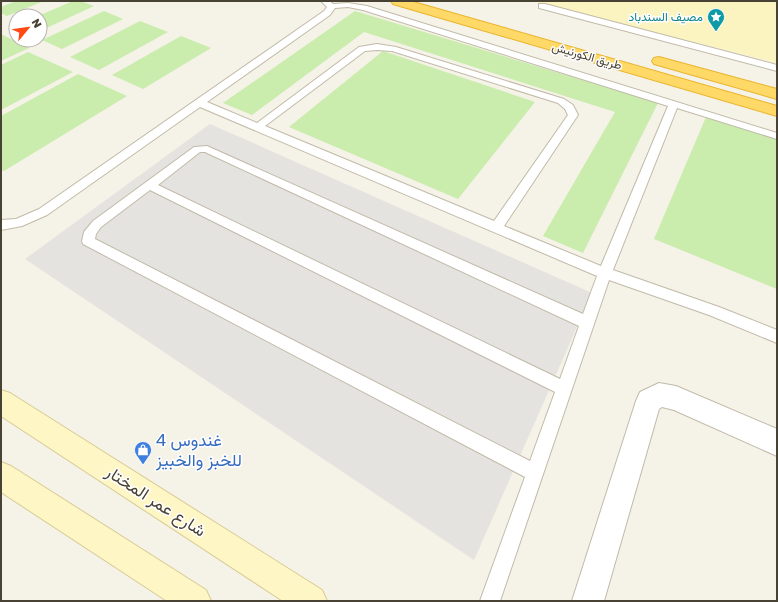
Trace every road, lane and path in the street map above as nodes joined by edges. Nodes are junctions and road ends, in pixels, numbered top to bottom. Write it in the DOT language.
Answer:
graph roads {
  1 [pos="397,1"];
  2 [pos="327,3"];
  3 [pos="542,6"];
  4 [pos="645,57"];
  5 [pos="777,68"];
  6 [pos="777,94"];
  7 [pos="198,102"];
  8 [pos="674,104"];
  9 [pos="777,111"];
  10 [pos="258,127"];
  11 [pos="777,136"];
  12 [pos="149,185"];
  13 [pos="1,226"];
  14 [pos="497,227"];
  15 [pos="605,273"];
  16 [pos="588,323"];
  17 [pos="777,337"];
  18 [pos="565,389"];
  19 [pos="1,402"];
  20 [pos="777,443"];
  21 [pos="535,473"];
  22 [pos="1,476"];
  23 [pos="196,601"];
  24 [pos="311,601"];
  25 [pos="490,601"];
  26 [pos="588,601"];
  1 -- 9 [label="highway, طريق الكورنيش"];
  2 -- 7 [label="lane"];
  2 -- 8 [label="lane"];
  3 -- 5 [label="lane"];
  4 -- 6 [label="highway"];
  7 -- 10 [label="lane"];
  7 -- 13 [label="lane"];
  8 -- 11 [label="lane"];
  8 -- 15 [label="lane"];
  10 -- 14 [label="lane"];
  10 -- 14 [label="lane"];
  12 -- 16 [label="lane"];
  12 -- 18 [label="lane"];
  12 -- 21 [label="lane"];
  14 -- 15 [label="lane"];
  15 -- 16 [label="lane"];
  15 -- 17 [label="lane"];
  16 -- 18 [label="lane"];
  18 -- 21 [label="lane"];
  19 -- 24 [label="main road, شارع عمر المختار"];
  20 -- 26 [label="street"];
  21 -- 25 [label="lane"];
  22 -- 23 [label="main road"];
}
